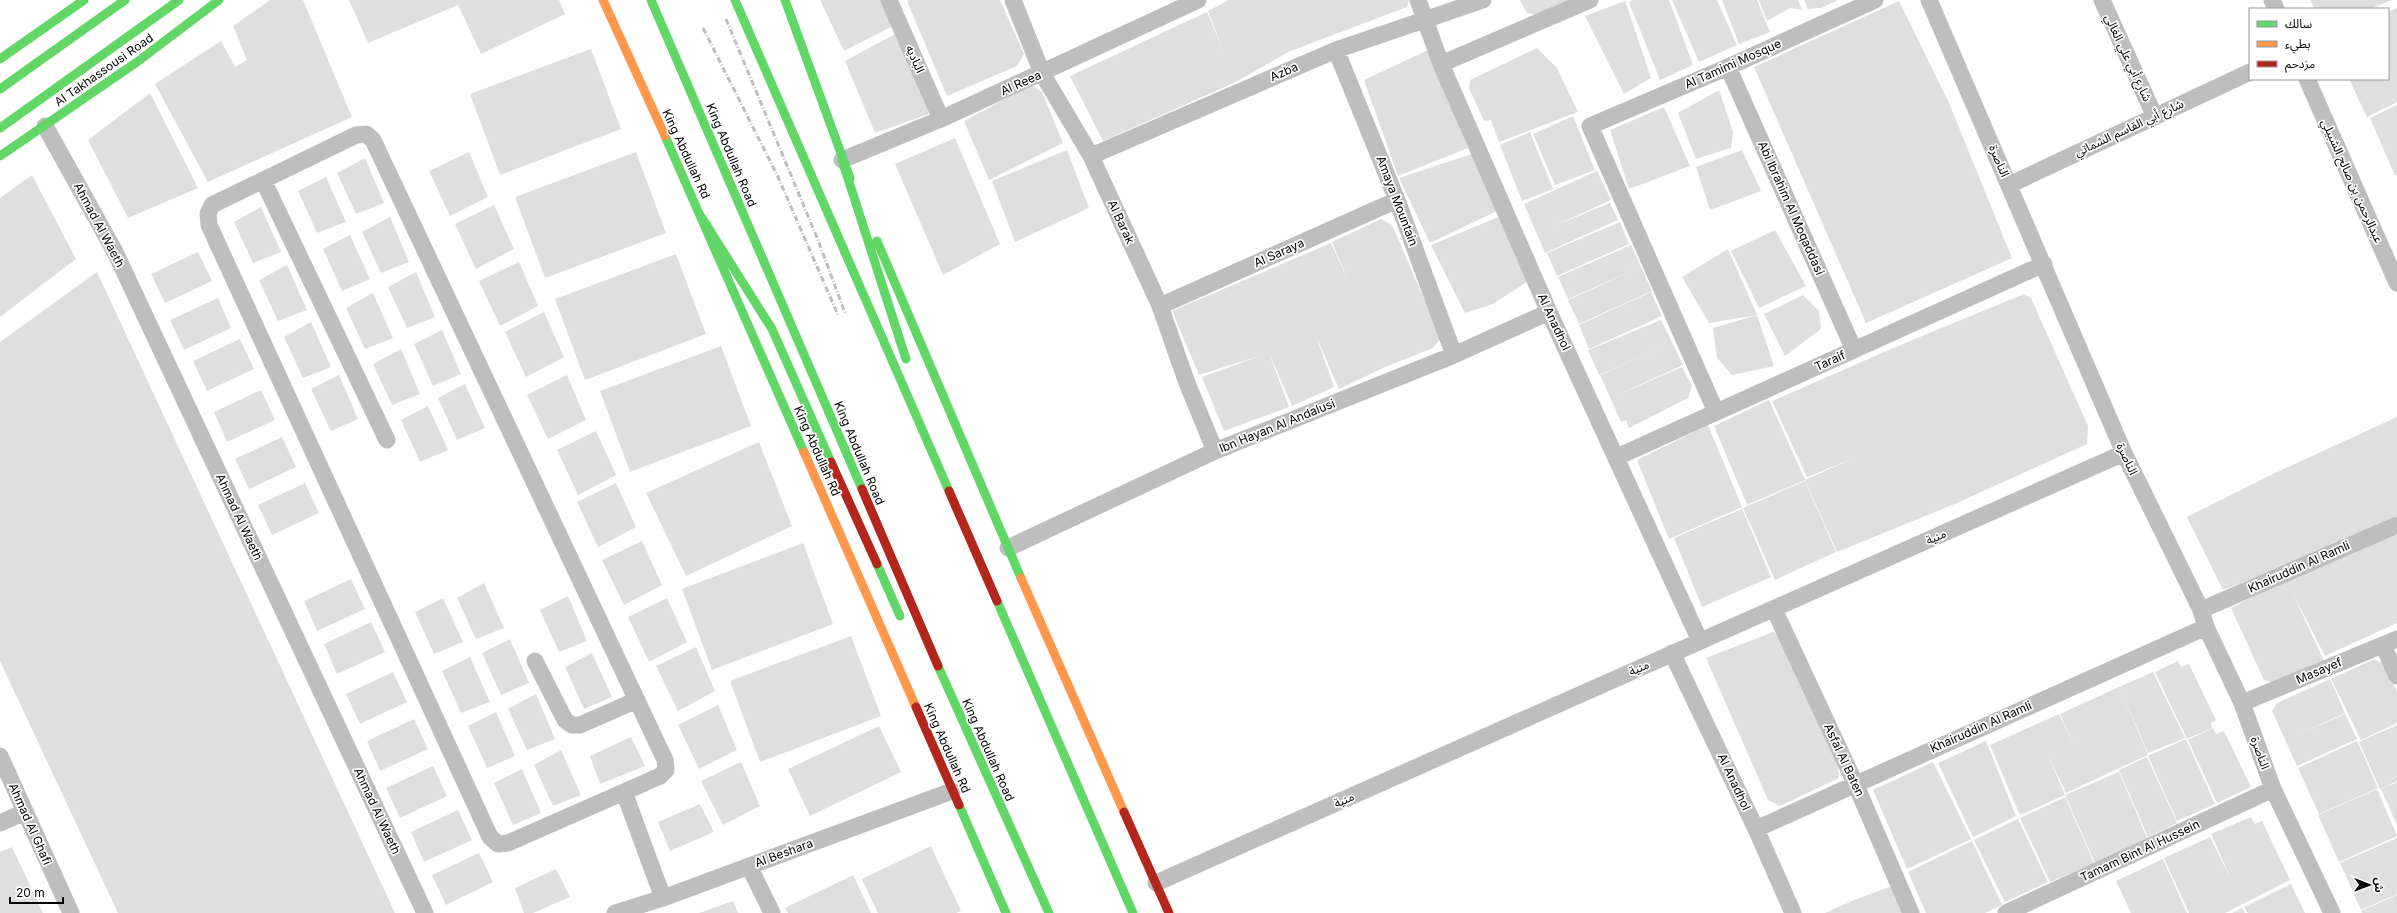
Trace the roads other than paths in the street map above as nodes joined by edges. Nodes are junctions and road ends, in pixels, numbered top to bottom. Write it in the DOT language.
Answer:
graph roads {
  1 [pos="84,0"];
  2 [pos="124,0"];
  3 [pos="179,0"];
  4 [pos="219,0"];
  5 [pos="603,0"];
  6 [pos="652,0"];
  7 [pos="735,0"];
  8 [pos="785,0"];
  9 [pos="889,0"];
  10 [pos="1013,0"];
  11 [pos="1198,0"];
  12 [pos="1418,0"];
  13 [pos="1483,0"];
  14 [pos="1590,0"];
  15 [pos="1875,0"];
  16 [pos="1929,0"];
  17 [pos="2102,0"];
  18 [pos="1426,20"];
  19 [pos="1336,50"];
  20 [pos="0,59"];
  21 [pos="1441,64"];
  22 [pos="1728,67"];
  23 [pos="2249,72"];
  24 [pos="1042,73"];
  25 [pos="2307,80"];
  26 [pos="0,89"];
  27 [pos="2155,117"];
  28 [pos="941,119"];
  29 [pos="45,126"];
  30 [pos="0,128"];
  31 [pos="0,156"];
  32 [pos="1091,156"];
  33 [pos="842,160"];
  34 [pos="263,180"];
  35 [pos="2009,185"];
  36 [pos="1398,200"];
  37 [pos="702,218"];
  38 [pos="2044,264"];
  39 [pos="2397,283"];
  40 [pos="1160,306"];
  41 [pos="1550,312"];
  42 [pos="1854,350"];
  43 [pos="1454,355"];
  44 [pos="910,367"];
  45 [pos="1716,412"];
  46 [pos="387,440"];
  47 [pos="1215,451"];
  48 [pos="2124,453"];
  49 [pos="1617,457"];
  50 [pos="2397,524"];
  51 [pos="1008,548"];
  52 [pos="1774,609"];
  53 [pos="2201,610"];
  54 [pos="905,627"];
  55 [pos="2206,627"];
  56 [pos="1021,630"];
  57 [pos="1700,641"];
  58 [pos="2390,642"];
  59 [pos="1672,653"];
  60 [pos="535,661"];
  61 [pos="2397,676"];
  62 [pos="941,698"];
  63 [pos="637,700"];
  64 [pos="2242,703"];
  65 [pos="1047,719"];
  66 [pos="972,744"];
  67 [pos="0,756"];
  68 [pos="1855,783"];
  69 [pos="2273,789"];
  70 [pos="952,791"];
  71 [pos="624,792"];
  72 [pos="25,812"];
  73 [pos="0,823"];
  74 [pos="1756,829"];
  75 [pos="749,866"];
  76 [pos="1156,883"];
  77 [pos="663,898"];
  78 [pos="2026,909"];
  79 [pos="71,913"];
  80 [pos="425,913"];
  81 [pos="616,913"];
  82 [pos="772,913"];
  83 [pos="1006,913"];
  84 [pos="1049,913"];
  85 [pos="1133,913"];
  86 [pos="1169,913"];
  87 [pos="1793,913"];
  88 [pos="1911,913"];
  89 [pos="2006,913"];
  90 [pos="2332,913"];
  1 -- 20 [label="main road"];
  2 -- 26 [label="main road"];
  3 -- 30 [label="main road"];
  4 -- 29 [label="main road, Al Takhassousi Road"];
  5 -- 37 [label="main road, King Abdullah Rd"];
  6 -- 66 [label="main road, King Abdullah Road"];
  7 -- 65 [label="main road"];
  8 -- 33 [label="main road"];
  9 -- 28 [label="street, الباديه"];
  10 -- 24 [label="street, Al Barak"];
  11 -- 24 [label="street, Al Reea"];
  12 -- 18 [label="street, Al Anadhol"];
  13 -- 18 [label="street, Azba"];
  14 -- 21 [label="street"];
  15 -- 22 [label="street, Al Tamimi Mosque"];
  16 -- 35 [label="street, الناصرة"];
  17 -- 27 [label="street, شارع أبي علي الغالي"];
  18 -- 19 [label="street, Azba"];
  18 -- 21 [label="street, Al Anadhol"];
  19 -- 32 [label="street, Azba"];
  19 -- 36 [label="street, Amaya Mountain"];
  21 -- 41 [label="street, Al Anadhol"];
  22 -- 42 [label="street, Abi Ibrahim Al Moqaddasi"];
  22 -- 45 [label="street, Al Tamimi Mosque"];
  23 -- 27 [label="street, شارع أبي القاسم الشماتي"];
  24 -- 28 [label="street, Al Reea"];
  24 -- 32 [label="street, Al Barak"];
  25 -- 39 [label="street, عبدالرحمن بن صالح الشبيلي"];
  27 -- 35 [label="street, شارع أبي القاسم الشماتي"];
  28 -- 33 [label="street, Al Reea"];
  29 -- 31 [label="main road, Al Takhassousi Road"];
  29 -- 80 [label="street, Ahmad Al Waeth"];
  32 -- 40 [label="street, Al Barak"];
  33 -- 44 [label="main road"];
  33 -- 51 [label="main road"];
  34 -- 46 [label="street"];
  34 -- 63 [label="street"];
  34 -- 71 [label="street"];
  35 -- 38 [label="street, الناصرة"];
  36 -- 40 [label="street, Al Saraya"];
  36 -- 43 [label="street, Amaya Mountain"];
  37 -- 54 [label="main road"];
  37 -- 70 [label="main road, King Abdullah Rd"];
  38 -- 42 [label="street, Taraif"];
  38 -- 48 [label="street, الناصرة"];
  40 -- 47 [label="street, Al Barak"];
  41 -- 43 [label="street, Ibn Hayan Al Andalusi"];
  41 -- 49 [label="street, Al Anadhol"];
  42 -- 45 [label="street, Taraif"];
  43 -- 47 [label="street, Ibn Hayan Al Andalusi"];
  45 -- 49 [label="street, Taraif"];
  47 -- 51 [label="street, Ibn Hayan Al Andalusi"];
  48 -- 52 [label="street, منية"];
  48 -- 53 [label="street, الناصرة"];
  49 -- 57 [label="street, Al Anadhol"];
  50 -- 53 [label="street, Khairuddin Al Ramli"];
  51 -- 76 [label="main road"];
  52 -- 57 [label="street, منية"];
  52 -- 68 [label="street, Asfal Al Baten"];
  53 -- 55 [label="street, الناصرة"];
  55 -- 64 [label="street, الناصرة"];
  55 -- 68 [label="street, Khairuddin Al Ramli"];
  56 -- 65 [label="main road"];
  57 -- 59 [label="street, منية"];
  58 -- 61 [label="street"];
  58 -- 64 [label="street, Masayef"];
  59 -- 74 [label="street, Al Anadhol"];
  59 -- 76 [label="street, منية"];
  60 -- 63 [label="street"];
  62 -- 66 [label="main road"];
  63 -- 71 [label="street"];
  64 -- 69 [label="street, الناصرة"];
  65 -- 85 [label="main road"];
  66 -- 84 [label="main road, King Abdullah Road"];
  67 -- 72 [label="street, Ahmad Al Ghafi"];
  68 -- 74 [label="street, Khairuddin Al Ramli"];
  68 -- 88 [label="street, Asfal Al Baten"];
  69 -- 78 [label="street, Tamam Bint Al Hussein"];
  69 -- 90 [label="street, الناصرة"];
  70 -- 75 [label="street, Al Beshara"];
  70 -- 83 [label="main road, King Abdullah Rd"];
  71 -- 77 [label="street"];
  72 -- 73 [label="street"];
  72 -- 79 [label="street, Ahmad Al Ghafi"];
  74 -- 87 [label="street, Al Anadhol"];
  75 -- 77 [label="street, Al Beshara"];
  75 -- 82 [label="street"];
  76 -- 86 [label="main road"];
  77 -- 81 [label="street, Al Beshara"];
  78 -- 89 [label="street, Tamam Bint Al Hussein"];
}
